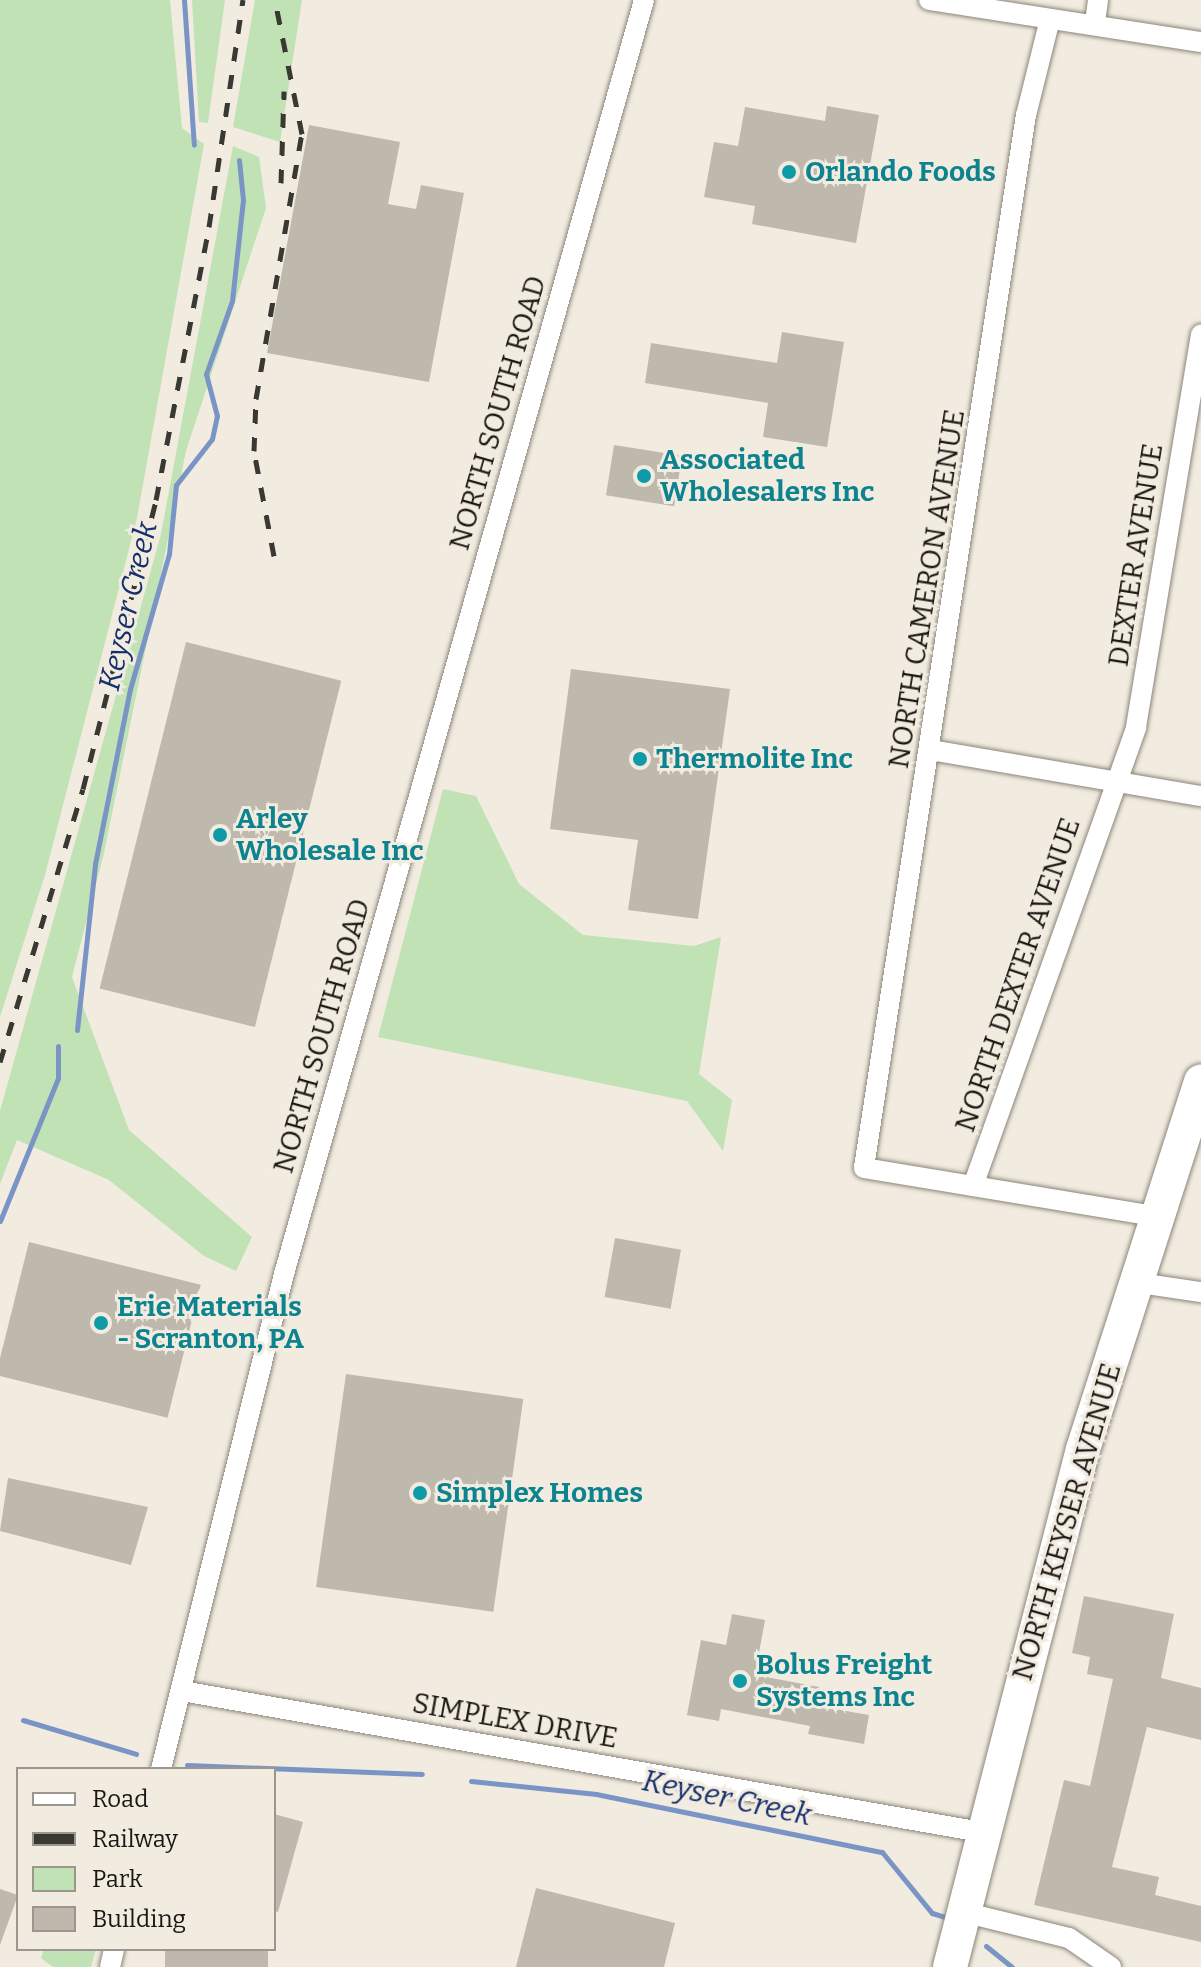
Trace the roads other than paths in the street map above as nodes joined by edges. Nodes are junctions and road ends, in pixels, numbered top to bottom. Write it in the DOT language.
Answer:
graph roads {
  1 [pos="644,0"];
  2 [pos="929,0"];
  3 [pos="1098,0"];
  4 [pos="1050,19"];
  5 [pos="1095,22"];
  6 [pos="1201,42"];
  7 [pos="1201,334"];
  8 [pos="931,750"];
  9 [pos="1115,783"];
  10 [pos="1201,796"];
  11 [pos="1201,1082"];
  12 [pos="973,1186"];
  13 [pos="1154,1216"];
  14 [pos="1133,1282"];
  15 [pos="1201,1292"];
  16 [pos="182,1691"];
  17 [pos="162,1767"];
  18 [pos="981,1832"];
  19 [pos="963,1912"];
  20 [pos="950,1967"];
  21 [pos="1111,1967"];
  1 -- 16 [label="street, NORTH SOUTH ROAD"];
  2 -- 4 [label="street"];
  3 -- 5 [label="street"];
  4 -- 5 [label="street"];
  4 -- 8 [label="street, NORTH CAMERON AVENUE"];
  5 -- 6 [label="street"];
  7 -- 9 [label="street, DEXTER AVENUE"];
  8 -- 9 [label="street"];
  8 -- 12 [label="street, NORTH CAMERON AVENUE"];
  9 -- 10 [label="street"];
  9 -- 12 [label="street, NORTH DEXTER AVENUE"];
  11 -- 13 [label="main road, NORTH KEYSER AVENUE"];
  12 -- 13 [label="street"];
  13 -- 14 [label="main road, NORTH KEYSER AVENUE"];
  14 -- 15 [label="street"];
  14 -- 18 [label="main road, NORTH KEYSER AVENUE"];
  16 -- 17 [label="street, NORTH SOUTH ROAD"];
  16 -- 18 [label="street, SIMPLEX DRIVE"];
  18 -- 19 [label="main road, NORTH KEYSER AVENUE"];
  19 -- 20 [label="main road, NORTH KEYSER AVENUE"];
  19 -- 21 [label="street"];
}
